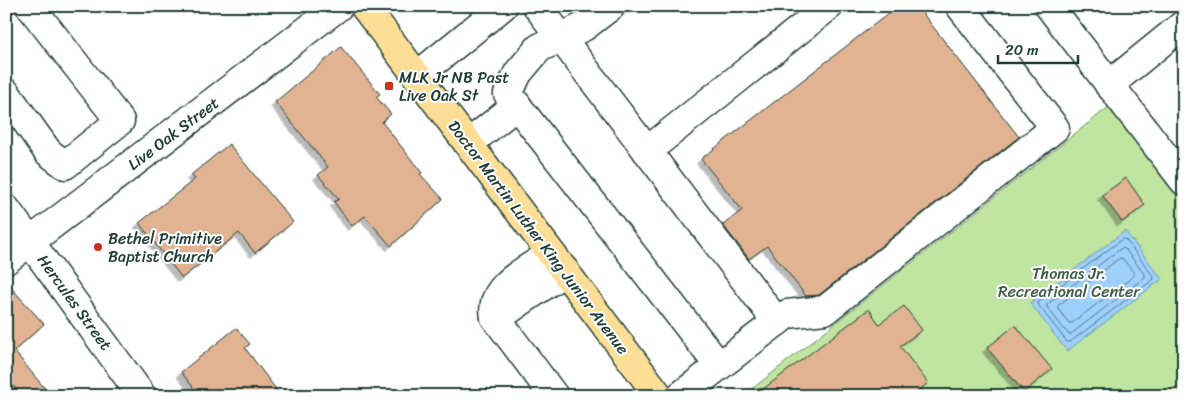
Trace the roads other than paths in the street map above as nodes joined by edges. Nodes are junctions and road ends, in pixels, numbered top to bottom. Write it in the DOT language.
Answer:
graph roads {
  1 [pos="339,6"];
  2 [pos="364,6"];
  3 [pos="503,6"];
  4 [pos="537,6"];
  5 [pos="611,6"];
  6 [pos="829,6"];
  7 [pos="960,6"];
  8 [pos="1049,6"];
  9 [pos="33,8"];
  10 [pos="1184,24"];
  11 [pos="559,37"];
  12 [pos="417,76"];
  13 [pos="1109,85"];
  14 [pos="6,93"];
  15 [pos="517,105"];
  16 [pos="468,144"];
  17 [pos="647,151"];
  18 [pos="1184,181"];
  19 [pos="6,209"];
  20 [pos="31,241"];
  21 [pos="6,260"];
  22 [pos="558,262"];
  23 [pos="777,322"];
  24 [pos="719,366"];
  25 [pos="142,396"];
  26 [pos="554,396"];
  27 [pos="659,396"];
  28 [pos="680,396"];
  1 -- 20 [label="street, Live Oak Street"];
  2 -- 12 [label="main road, Doctor Martin Luther King Junior Avenue"];
  3 -- 12 [label="street"];
  4 -- 11 [label="street"];
  5 -- 11 [label="street"];
  6 -- 17 [label="street"];
  7 -- 23 [label="street"];
  8 -- 13 [label="street"];
  9 -- 14 [label="street"];
  10 -- 13 [label="street"];
  11 -- 15 [label="street"];
  11 -- 17 [label="street"];
  12 -- 16 [label="main road, Doctor Martin Luther King Junior Avenue"];
  13 -- 18 [label="street"];
  15 -- 16 [label="street"];
  15 -- 24 [label="street"];
  16 -- 22 [label="main road, Doctor Martin Luther King Junior Avenue"];
  17 -- 23 [label="street"];
  19 -- 20 [label="street, Hercules Street"];
  20 -- 21 [label="street, Live Oak Street"];
  20 -- 25 [label="street, Hercules Street"];
  22 -- 26 [label="street"];
  22 -- 27 [label="main road, Doctor Martin Luther King Junior Avenue"];
  23 -- 24 [label="street"];
  24 -- 28 [label="street"];
}
